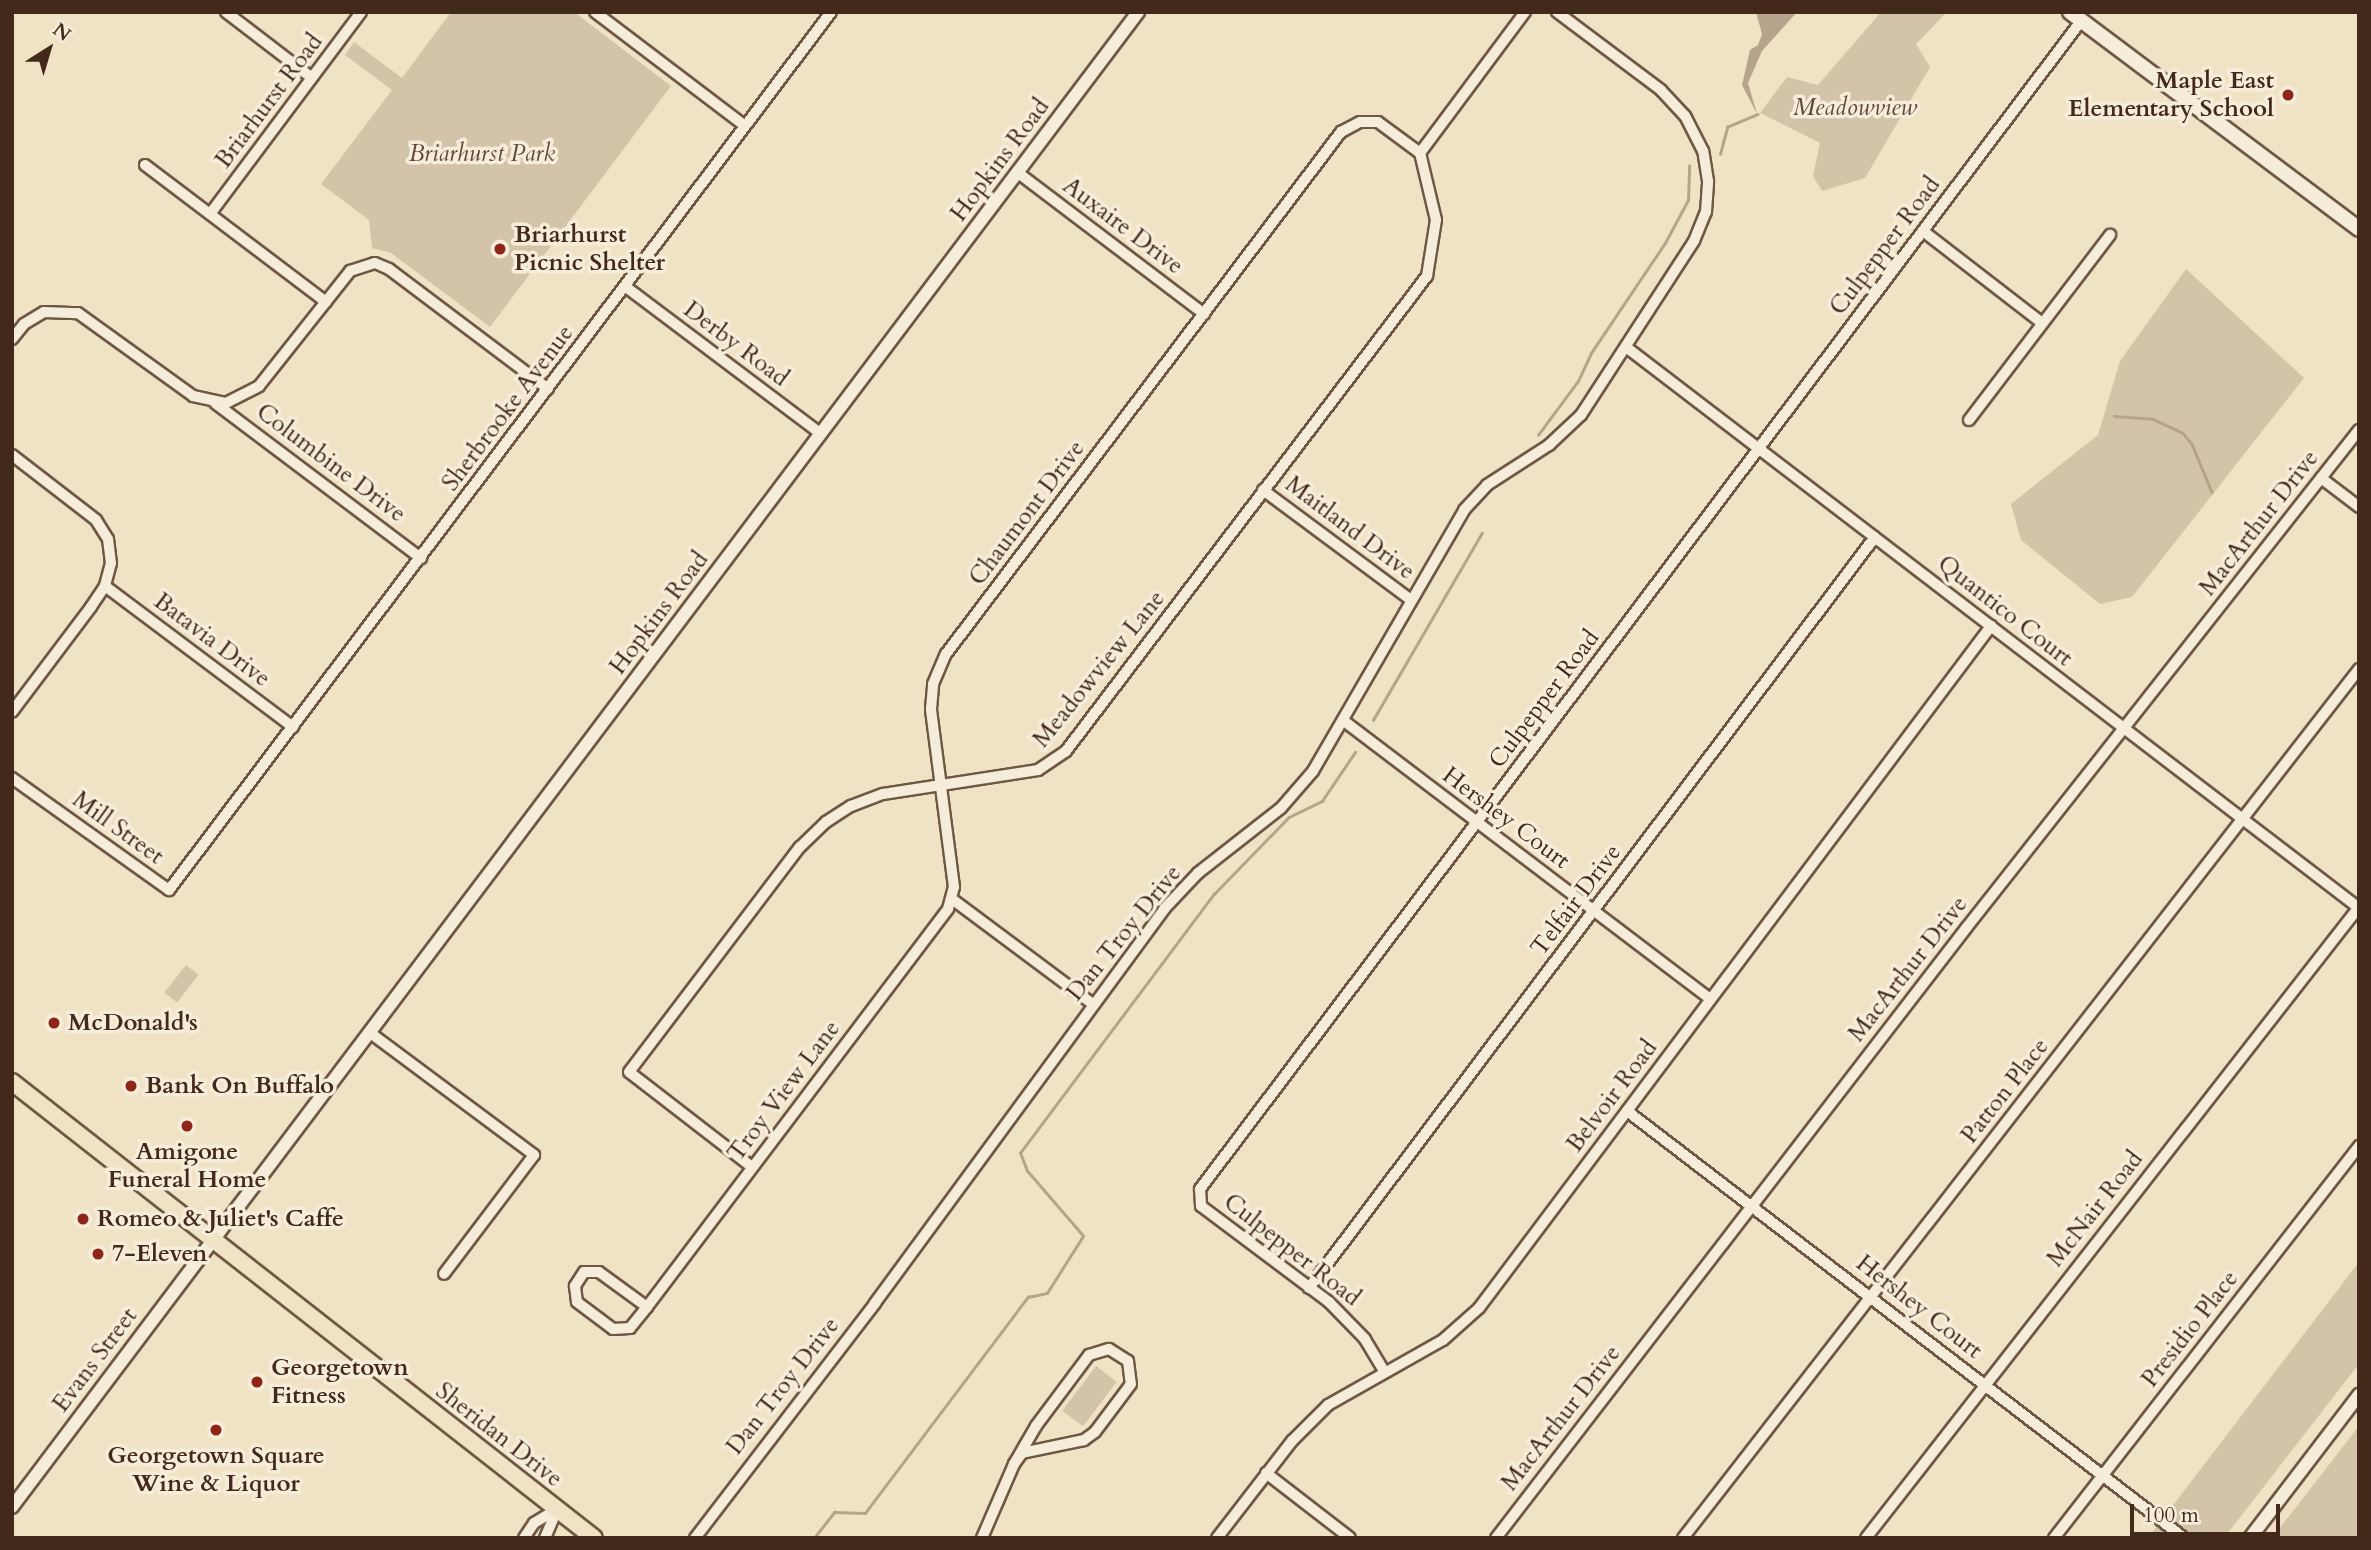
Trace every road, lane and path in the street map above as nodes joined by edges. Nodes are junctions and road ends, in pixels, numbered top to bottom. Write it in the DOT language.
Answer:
graph roads {
  1 [pos="226,12"];
  2 [pos="361,12"];
  3 [pos="595,12"];
  4 [pos="831,12"];
  5 [pos="1139,12"];
  6 [pos="1557,12"];
  7 [pos="1522,13"];
  8 [pos="2076,17"];
  9 [pos="312,78"];
  10 [pos="745,126"];
  11 [pos="1420,153"];
  12 [pos="145,165"];
  13 [pos="1017,172"];
  14 [pos="210,214"];
  15 [pos="2359,229"];
  16 [pos="1923,231"];
  17 [pos="2110,235"];
  18 [pos="626,287"];
  19 [pos="326,302"];
  20 [pos="1204,314"];
  21 [pos="2042,323"];
  22 [pos="12,339"];
  23 [pos="1626,347"];
  24 [pos="548,388"];
  25 [pos="215,403"];
  26 [pos="1969,420"];
  27 [pos="2359,430"];
  28 [pos="821,434"];
  29 [pos="1758,448"];
  30 [pos="12,456"];
  31 [pos="2321,478"];
  32 [pos="1263,490"];
  33 [pos="2359,508"];
  34 [pos="1875,537"];
  35 [pos="421,558"];
  36 [pos="105,586"];
  37 [pos="1411,600"];
  38 [pos="1991,626"];
  39 [pos="2359,669"];
  40 [pos="12,712"];
  41 [pos="1344,721"];
  42 [pos="293,727"];
  43 [pos="2125,730"];
  44 [pos="12,778"];
  45 [pos="939,787"];
  46 [pos="2242,818"];
  47 [pos="1478,822"];
  48 [pos="216,827"];
  49 [pos="953,899"];
  50 [pos="2359,907"];
  51 [pos="1594,911"];
  52 [pos="1710,999"];
  53 [pos="1093,1004"];
  54 [pos="369,1032"];
  55 [pos="12,1082"];
  56 [pos="1627,1111"];
  57 [pos="2359,1146"];
  58 [pos="752,1167"];
  59 [pos="1751,1205"];
  60 [pos="212,1238"];
  61 [pos="444,1274"];
  62 [pos="1309,1288"];
  63 [pos="1871,1297"];
  64 [pos="647,1307"];
  65 [pos="1384,1371"];
  66 [pos="1985,1385"];
  67 [pos="2359,1395"];
  68 [pos="1014,1464"];
  69 [pos="1266,1473"];
  70 [pos="2103,1475"];
  71 [pos="12,1507"];
  72 [pos="557,1509"];
  73 [pos="524,1538"];
  74 [pos="545,1538"];
  75 [pos="594,1538"];
  76 [pos="695,1538"];
  77 [pos="982,1538"];
  78 [pos="1217,1538"];
  79 [pos="1350,1538"];
  80 [pos="1496,1538"];
  81 [pos="1683,1538"];
  82 [pos="1866,1538"];
  83 [pos="2054,1538"];
  84 [pos="2184,1538"];
  85 [pos="2250,1538"];
  1 -- 9 [label="street"];
  2 -- 9 [label="street, Briarhurst Road"];
  3 -- 10 [label="street"];
  4 -- 10 [label="street, Sherbrooke Avenue"];
  5 -- 13 [label="street, Hopkins Road"];
  6 -- 23 [label="street, Dan Troy Drive"];
  7 -- 11 [label="street"];
  8 -- 15 [label="main road"];
  8 -- 16 [label="street, Culpepper Road"];
  9 -- 14 [label="street, Briarhurst Road"];
  10 -- 18 [label="street, Sherbrooke Avenue"];
  11 -- 20 [label="street, Chaumont Drive"];
  11 -- 32 [label="street, Meadowview Lane"];
  12 -- 14 [label="street"];
  13 -- 20 [label="street, Auxaire Drive"];
  13 -- 28 [label="street, Hopkins Road"];
  14 -- 19 [label="street"];
  16 -- 21 [label="street"];
  16 -- 29 [label="street, Culpepper Road"];
  17 -- 21 [label="street"];
  18 -- 24 [label="street, Sherbrooke Avenue"];
  18 -- 28 [label="street, Derby Road"];
  19 -- 24 [label="street"];
  19 -- 25 [label="street"];
  20 -- 45 [label="street, Chaumont Drive"];
  21 -- 26 [label="street"];
  22 -- 25 [label="street, Columbine Drive"];
  23 -- 29 [label="street, Quantico Court"];
  23 -- 37 [label="street, Dan Troy Drive"];
  24 -- 35 [label="street, Sherbrooke Avenue"];
  25 -- 35 [label="street, Columbine Drive"];
  27 -- 31 [label="street, MacArthur Drive"];
  28 -- 54 [label="street, Hopkins Road"];
  29 -- 34 [label="street, Quantico Court"];
  29 -- 47 [label="street, Culpepper Road"];
  30 -- 36 [label="street"];
  31 -- 33 [label="street"];
  31 -- 43 [label="street, MacArthur Drive"];
  32 -- 37 [label="street, Maitland Drive"];
  32 -- 45 [label="street, Meadowview Lane"];
  34 -- 38 [label="street, Quantico Court"];
  34 -- 51 [label="street, Telfair Drive"];
  35 -- 42 [label="street, Sherbrooke Avenue"];
  36 -- 40 [label="street"];
  36 -- 42 [label="street, Batavia Drive"];
  37 -- 41 [label="street, Dan Troy Drive"];
  38 -- 43 [label="street, Quantico Court"];
  38 -- 52 [label="street, Belvoir Road"];
  39 -- 46 [label="street, Patton Place"];
  41 -- 47 [label="street, Hershey Court"];
  41 -- 53 [label="street, Dan Troy Drive"];
  42 -- 48 [label="street, Sherbrooke Avenue"];
  43 -- 46 [label="street, Quantico Court"];
  43 -- 59 [label="street, MacArthur Drive"];
  44 -- 48 [label="street, Mill Street"];
  45 -- 49 [label="street, Chaumont Drive"];
  45 -- 58 [label="street, Meadowview Lane"];
  46 -- 50 [label="street, Quantico Court"];
  46 -- 63 [label="street, Patton Place"];
  47 -- 51 [label="street, Hershey Court"];
  47 -- 62 [label="street, Culpepper Road"];
  49 -- 53 [label="street"];
  49 -- 58 [label="street, Troy View Lane"];
  50 -- 66 [label="street, McNair Road"];
  51 -- 52 [label="street, Hershey Court"];
  51 -- 62 [label="street, Telfair Drive"];
  52 -- 56 [label="street, Belvoir Road"];
  53 -- 76 [label="street, Dan Troy Drive"];
  54 -- 60 [label="street, Hopkins Road"];
  54 -- 61 [label="street"];
  55 -- 60 [label="main road, Sheridan Drive"];
  56 -- 59 [label="street, Hershey Court"];
  56 -- 65 [label="street, Belvoir Road"];
  57 -- 70 [label="street, Presidio Place"];
  58 -- 64 [label="street, Troy View Lane"];
  59 -- 63 [label="street, Hershey Court"];
  59 -- 80 [label="street, MacArthur Drive"];
  60 -- 71 [label="street, Evans Street"];
  60 -- 72 [label="main road, Sheridan Drive"];
  62 -- 65 [label="street, Culpepper Road"];
  63 -- 66 [label="street, Hershey Court"];
  63 -- 81 [label="street, Patton Place"];
  64 -- 64 [label="street, Troy View Lane"];
  65 -- 69 [label="street, Belvoir Road"];
  66 -- 70 [label="street, Hershey Court"];
  66 -- 82 [label="street, McNair Road"];
  67 -- 85 [label="street"];
  68 -- 68 [label="street"];
  68 -- 77 [label="street"];
  69 -- 78 [label="street, Belvoir Road"];
  69 -- 79 [label="street"];
  70 -- 83 [label="street, Presidio Place"];
  70 -- 84 [label="street, Hershey Court"];
  72 -- 73 [label="street"];
  72 -- 74 [label="street"];
  72 -- 75 [label="main road, Sheridan Drive"];
}
